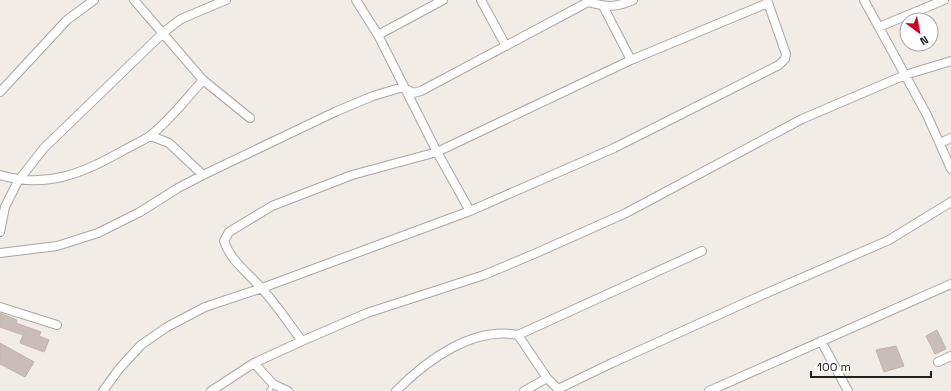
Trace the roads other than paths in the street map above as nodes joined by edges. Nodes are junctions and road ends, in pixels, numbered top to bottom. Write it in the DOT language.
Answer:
graph roads {
  1 [pos="94,0"];
  2 [pos="134,0"];
  3 [pos="226,0"];
  4 [pos="356,0"];
  5 [pos="443,0"];
  6 [pos="481,0"];
  7 [pos="633,0"];
  8 [pos="864,0"];
  9 [pos="944,0"];
  10 [pos="587,1"];
  11 [pos="768,2"];
  12 [pos="603,6"];
  13 [pos="878,27"];
  14 [pos="164,32"];
  15 [pos="378,35"];
  16 [pos="506,46"];
  17 [pos="631,60"];
  18 [pos="951,61"];
  19 [pos="905,75"];
  20 [pos="203,80"];
  21 [pos="403,87"];
  22 [pos="0,92"];
  23 [pos="250,118"];
  24 [pos="150,136"];
  25 [pos="951,138"];
  26 [pos="940,143"];
  27 [pos="437,152"];
  28 [pos="951,169"];
  29 [pos="0,175"];
  30 [pos="203,175"];
  31 [pos="18,181"];
  32 [pos="951,202"];
  33 [pos="470,211"];
  34 [pos="0,232"];
  35 [pos="702,251"];
  36 [pos="0,253"];
  37 [pos="951,284"];
  38 [pos="262,288"];
  39 [pos="0,307"];
  40 [pos="57,325"];
  41 [pos="518,335"];
  42 [pos="302,341"];
  43 [pos="821,341"];
  44 [pos="951,356"];
  45 [pos="938,362"];
  46 [pos="254,363"];
  47 [pos="547,378"];
  48 [pos="271,388"];
  49 [pos="559,390"];
  50 [pos="103,391"];
  51 [pos="211,391"];
  52 [pos="288,391"];
  53 [pos="396,391"];
  54 [pos="524,391"];
  55 [pos="709,391"];
  56 [pos="848,391"];
  1 -- 22 [label="street"];
  2 -- 14 [label="street"];
  3 -- 14 [label="street"];
  4 -- 15 [label="street"];
  5 -- 15 [label="street"];
  6 -- 16 [label="street"];
  7 -- 12 [label="street"];
  8 -- 13 [label="street"];
  9 -- 13 [label="street"];
  10 -- 12 [label="street"];
  10 -- 16 [label="street"];
  11 -- 17 [label="street"];
  11 -- 33 [label="street"];
  12 -- 17 [label="street"];
  13 -- 19 [label="street"];
  14 -- 20 [label="street"];
  14 -- 31 [label="street"];
  15 -- 21 [label="street"];
  16 -- 21 [label="street"];
  17 -- 27 [label="street"];
  18 -- 19 [label="street"];
  19 -- 26 [label="street"];
  19 -- 42 [label="street"];
  20 -- 23 [label="street"];
  20 -- 24 [label="street"];
  21 -- 27 [label="street"];
  21 -- 30 [label="street"];
  24 -- 30 [label="street"];
  24 -- 31 [label="street"];
  25 -- 26 [label="street"];
  26 -- 28 [label="street"];
  27 -- 33 [label="street"];
  27 -- 38 [label="street"];
  29 -- 31 [label="street"];
  30 -- 36 [label="street"];
  31 -- 34 [label="street"];
  32 -- 49 [label="street"];
  33 -- 38 [label="street"];
  35 -- 41 [label="street"];
  37 -- 43 [label="street"];
  38 -- 42 [label="street"];
  38 -- 50 [label="street"];
  39 -- 40 [label="street"];
  41 -- 47 [label="street"];
  41 -- 53 [label="street"];
  42 -- 46 [label="street"];
  43 -- 55 [label="street"];
  43 -- 56 [label="street"];
  44 -- 45 [label="street"];
  46 -- 48 [label="street"];
  46 -- 51 [label="street"];
  47 -- 49 [label="street"];
  47 -- 54 [label="street"];
  48 -- 52 [label="street"];
}
